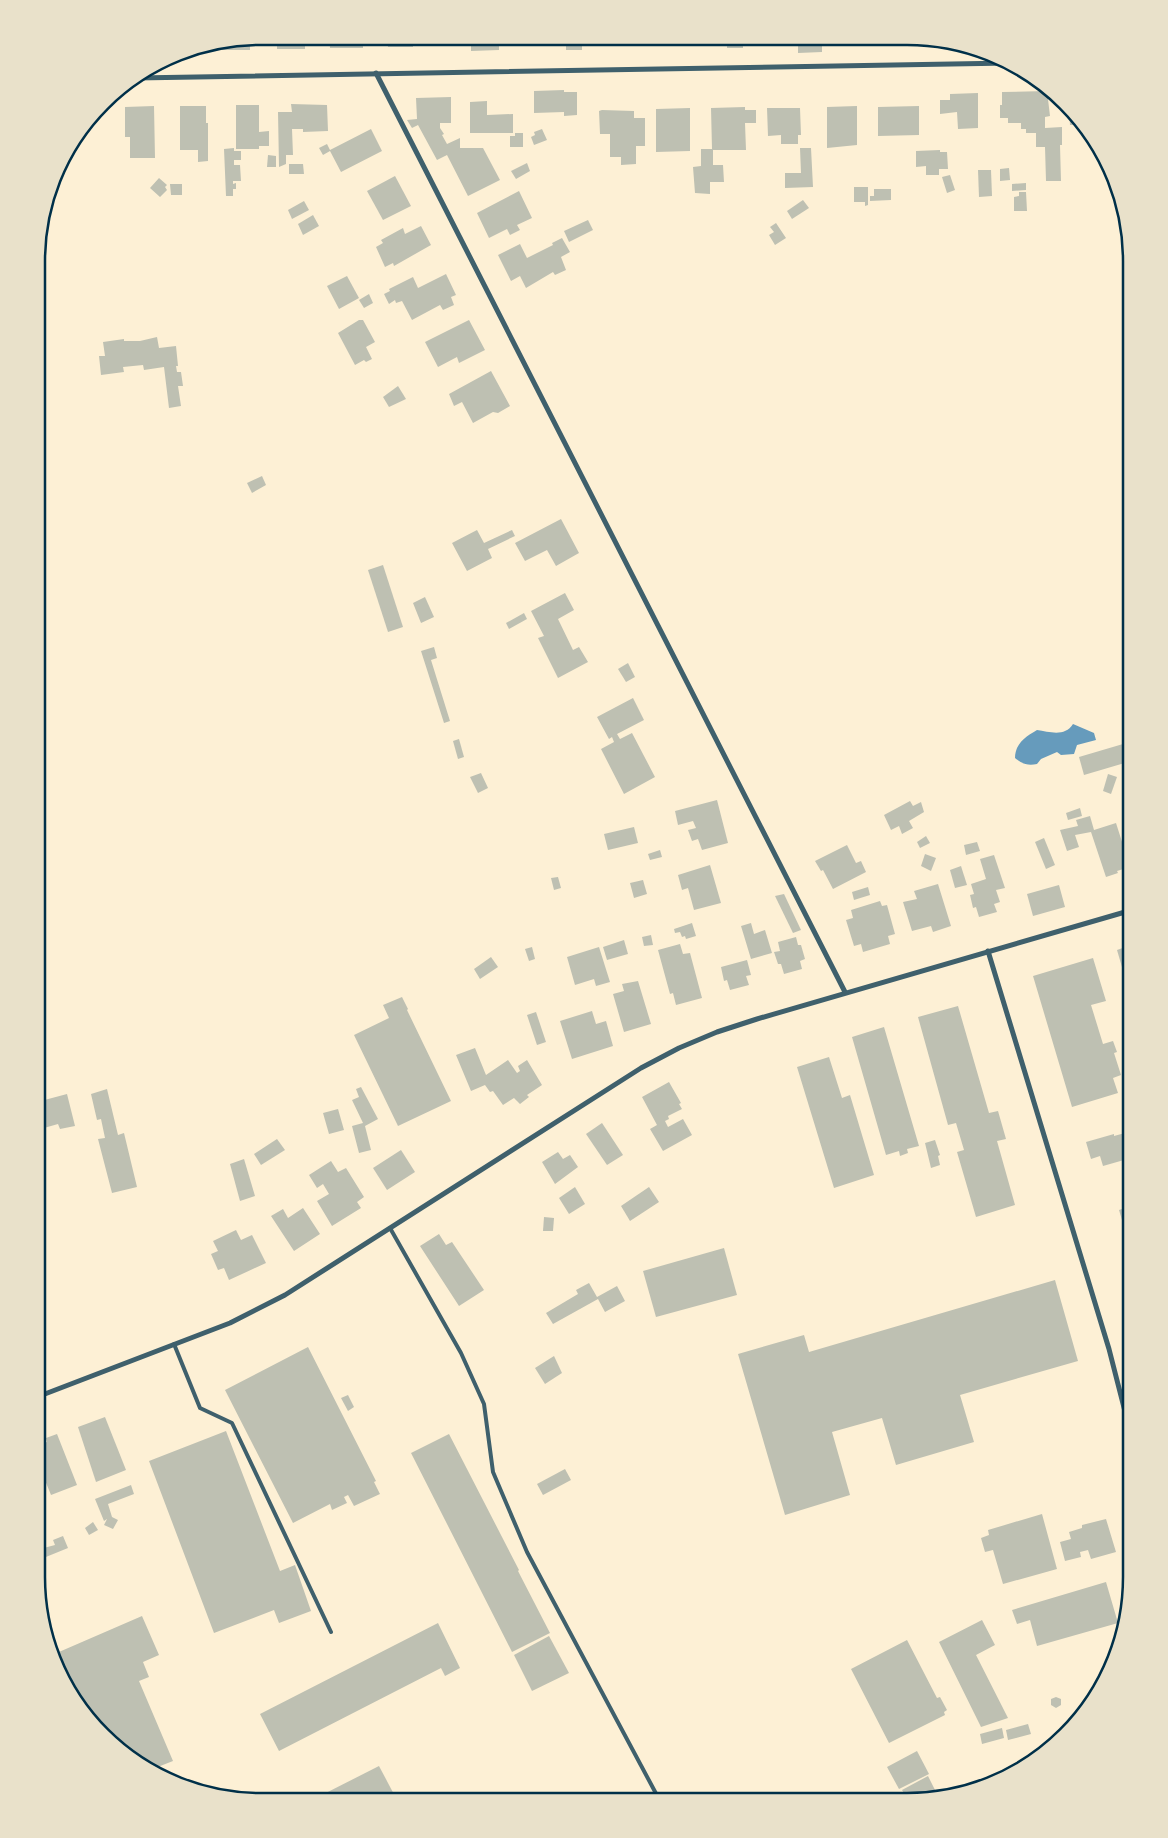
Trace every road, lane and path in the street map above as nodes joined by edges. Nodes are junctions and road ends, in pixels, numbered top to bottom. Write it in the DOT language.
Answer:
graph roads {
  1 [pos="995,63"];
  2 [pos="376,73"];
  3 [pos="147,78"];
  4 [pos="1123,913"];
  5 [pos="988,951"];
  6 [pos="845,992"];
  7 [pos="390,1228"];
  8 [pos="174,1344"];
  9 [pos="45,1394"];
  10 [pos="1123,1404"];
  11 [pos="332,1632"];
  12 [pos="656,1793"];
  1 -- 2 [label="street"];
  2 -- 3 [label="street"];
  2 -- 6 [label="street"];
  4 -- 5 [label="street"];
  5 -- 6 [label="street"];
  5 -- 10 [label="street"];
  6 -- 7 [label="street"];
  7 -- 8 [label="street"];
  7 -- 12 [label="lane"];
  8 -- 9 [label="street"];
  8 -- 11 [label="lane"];
}
